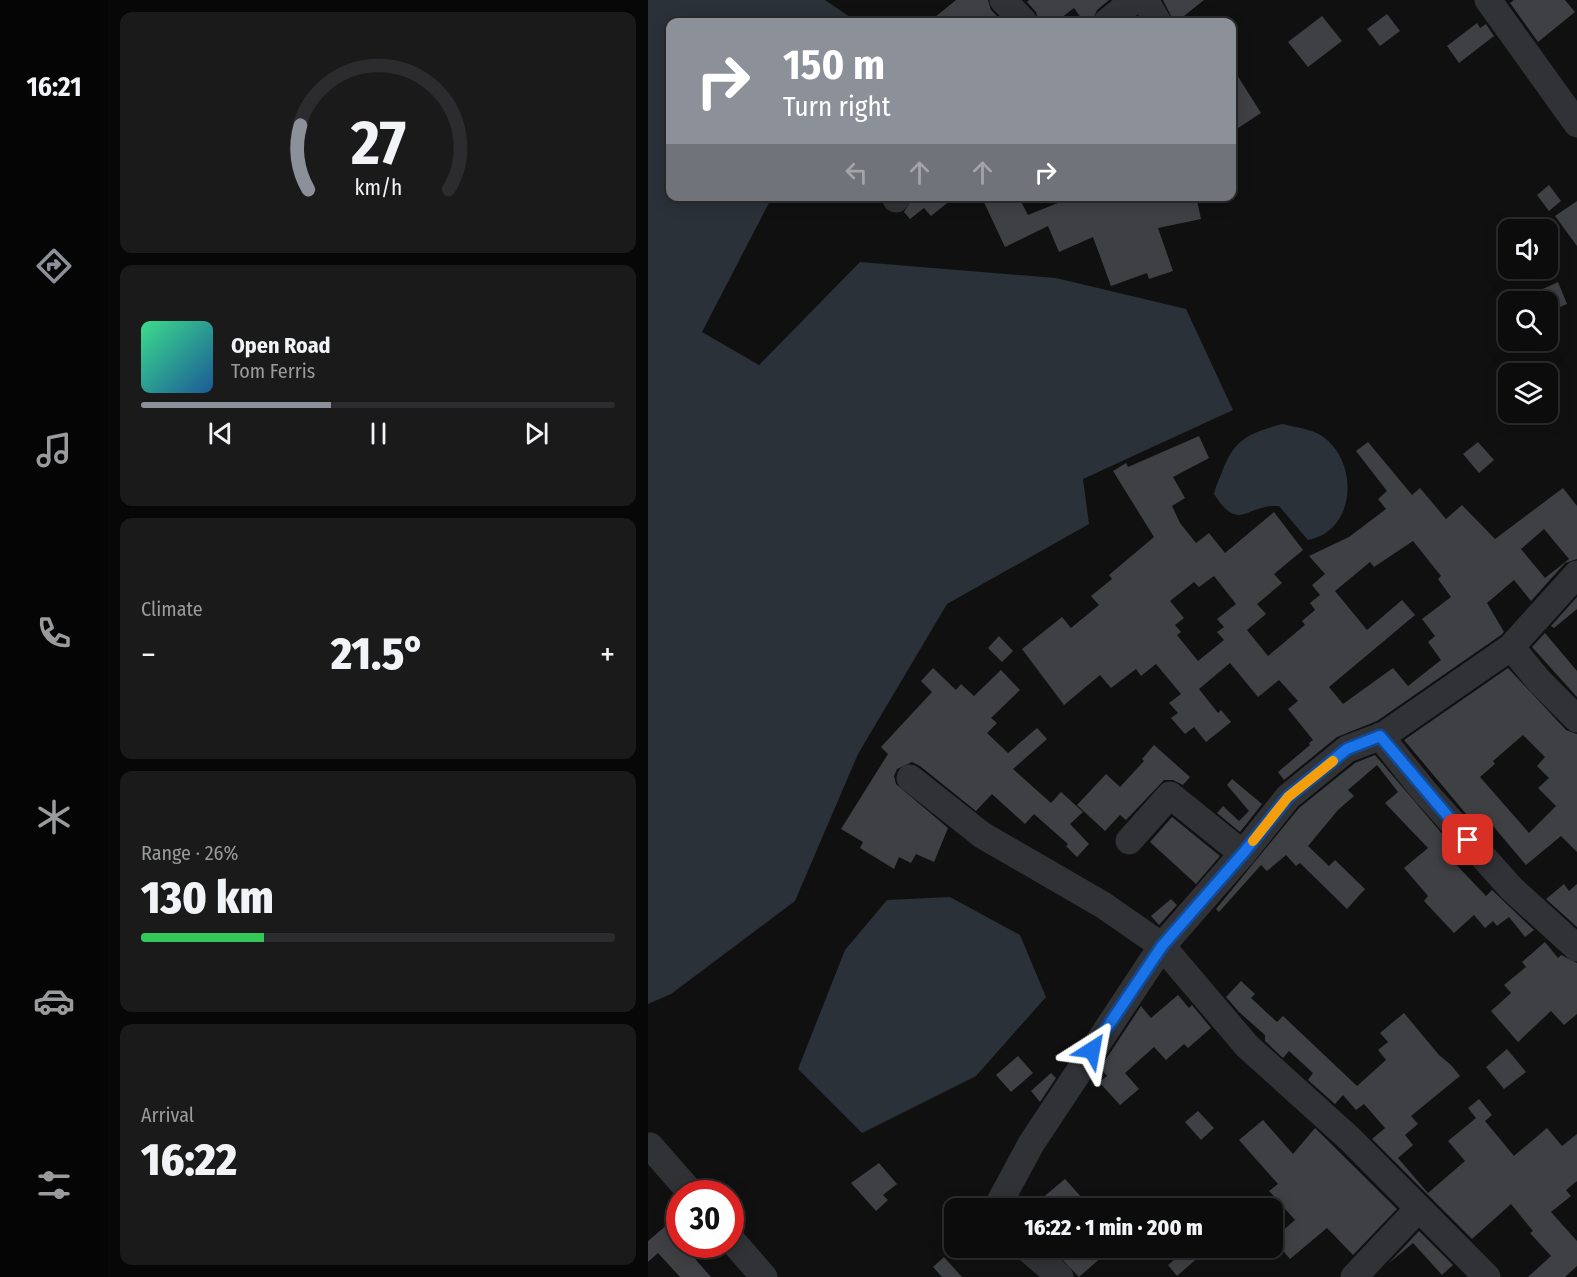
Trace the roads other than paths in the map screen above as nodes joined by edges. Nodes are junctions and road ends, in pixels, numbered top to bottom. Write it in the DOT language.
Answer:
graph roads {
  1 [pos="1003,0"];
  2 [pos="1134,0"];
  3 [pos="1145,0"];
  4 [pos="1488,0"];
  5 [pos="1020,18"];
  6 [pos="1112,18"];
  7 [pos="1156,18"];
  8 [pos="1577,124"];
  9 [pos="1577,574"];
  10 [pos="1510,647"];
  11 [pos="1577,719"];
  12 [pos="1380,736"];
  13 [pos="910,778"];
  14 [pos="1129,841"];
  15 [pos="1243,854"];
  16 [pos="1162,946"];
  17 [pos="1577,948"];
  18 [pos="650,1146"];
  19 [pos="680,1180"];
  20 [pos="1002,1198"];
  21 [pos="1418,1209"];
  22 [pos="744,1254"];
  23 [pos="1038,1258"];
  24 [pos="764,1277"];
  25 [pos="1060,1277"];
  26 [pos="1354,1277"];
  27 [pos="1487,1277"];
  1 -- 5 [label="street"];
  2 -- 6 [label="street"];
  3 -- 7 [label="street"];
  4 -- 8 [label="street"];
  9 -- 10 [label="street"];
  10 -- 11 [label="street"];
  10 -- 12 [label="street"];
  12 -- 15 [label="street"];
  12 -- 17 [label="street"];
  13 -- 16 [label="street"];
  14 -- 15 [label="street"];
  15 -- 16 [label="street"];
  16 -- 20 [label="street"];
  16 -- 21 [label="street"];
  18 -- 19 [label="street"];
  21 -- 26 [label="street"];
  21 -- 27 [label="street"];
  22 -- 24 [label="street"];
  23 -- 25 [label="street"];
}
